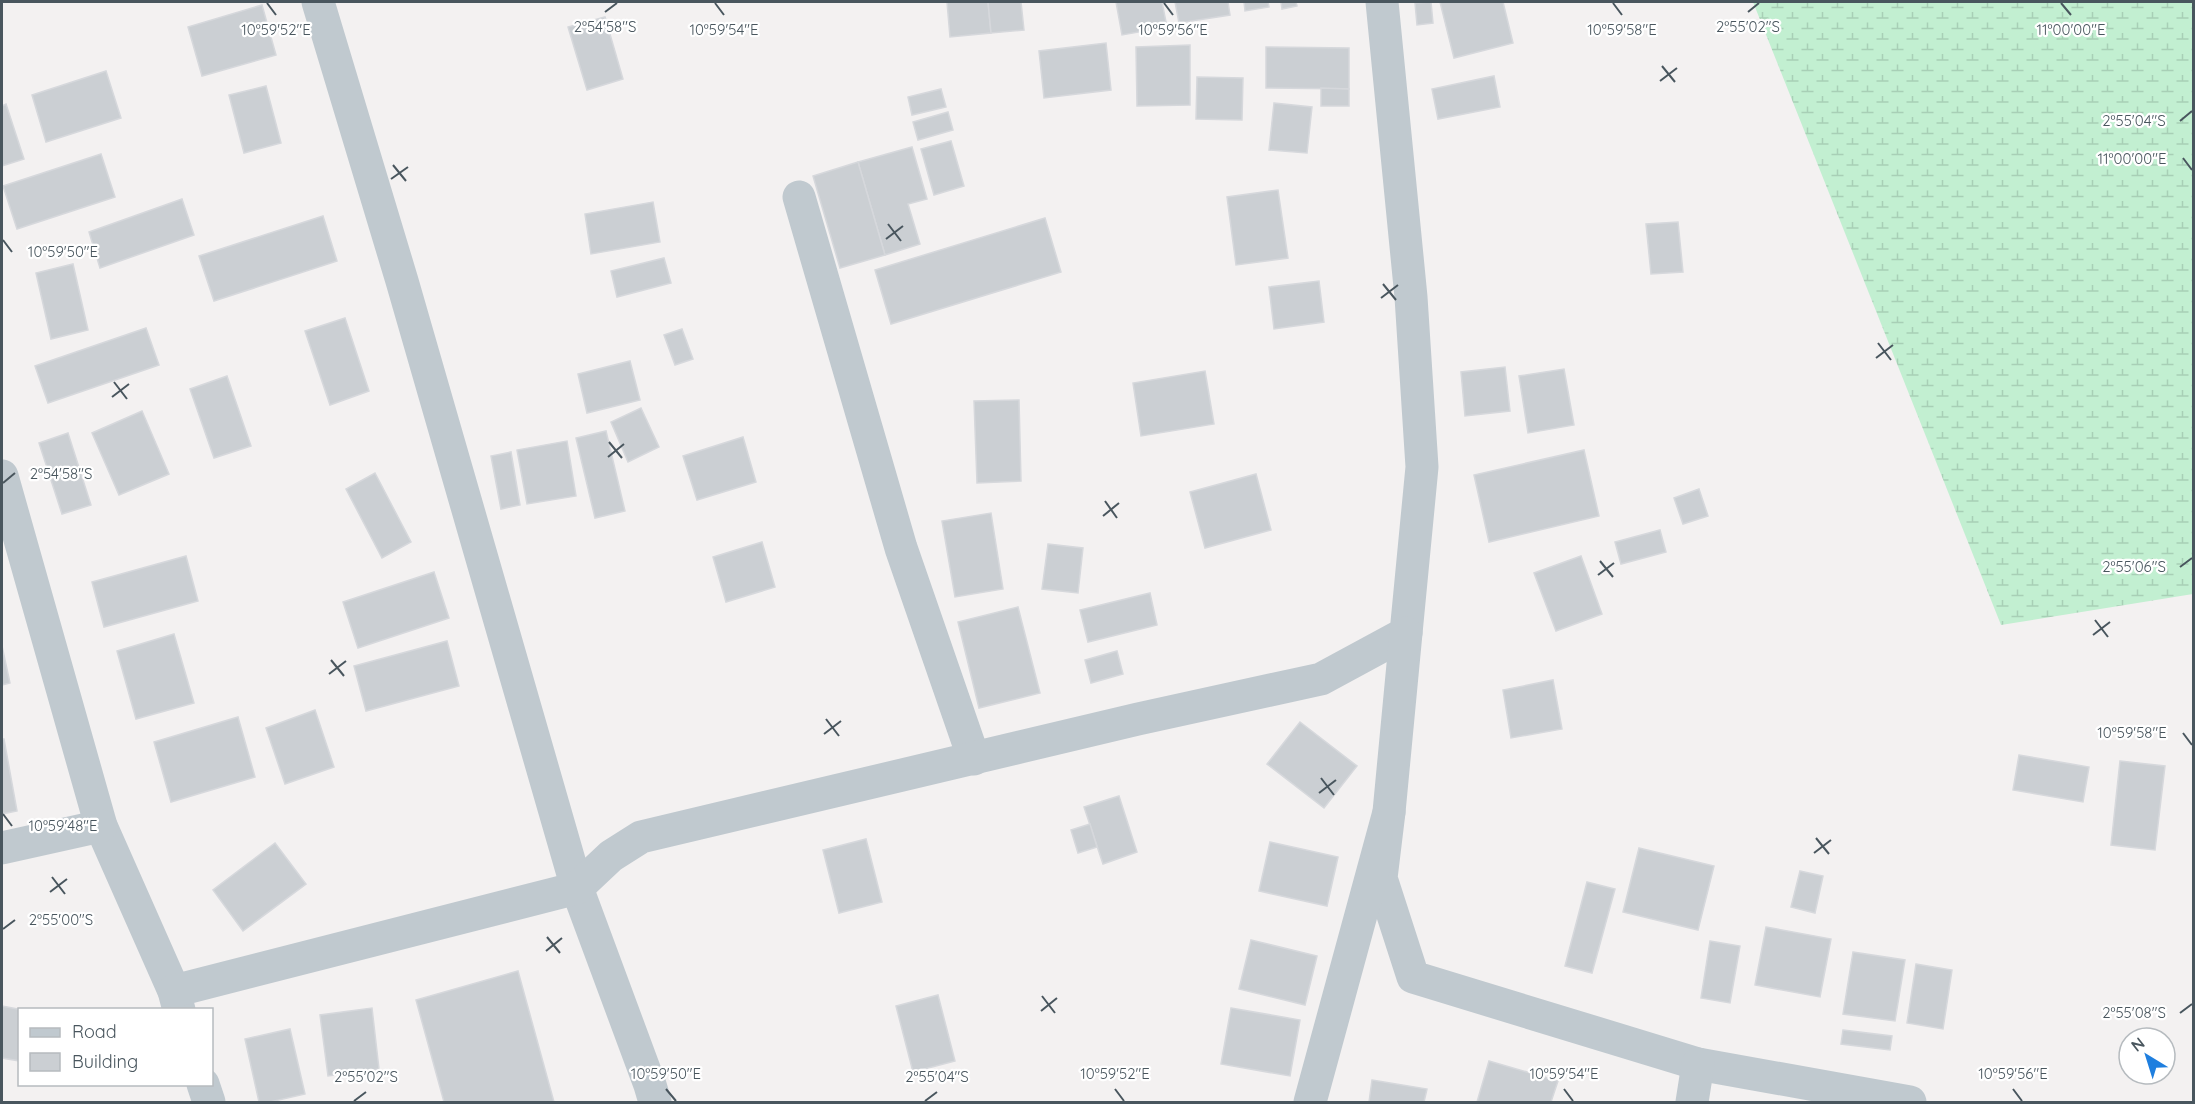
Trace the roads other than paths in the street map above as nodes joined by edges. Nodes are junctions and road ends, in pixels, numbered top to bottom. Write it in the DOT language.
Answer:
graph roads {
  1 [pos="318,2"];
  2 [pos="1382,2"];
  3 [pos="800,197"];
  4 [pos="2,476"];
  5 [pos="1407,633"];
  6 [pos="974,759"];
  7 [pos="1389,812"];
  8 [pos="101,826"];
  9 [pos="2,848"];
  10 [pos="577,888"];
  11 [pos="177,1000"];
  12 [pos="1698,1064"];
  13 [pos="204,1086"];
  14 [pos="209,1102"];
  15 [pos="655,1102"];
  16 [pos="1310,1102"];
  17 [pos="1692,1102"];
  18 [pos="1910,1102"];
  1 -- 10 [label="street"];
  2 -- 5 [label="street"];
  3 -- 6 [label="street"];
  4 -- 8 [label="street"];
  5 -- 6 [label="street"];
  5 -- 7 [label="street"];
  6 -- 10 [label="street"];
  7 -- 12 [label="street"];
  7 -- 16 [label="street"];
  8 -- 9 [label="street"];
  8 -- 11 [label="street"];
  10 -- 11 [label="street"];
  10 -- 15 [label="street"];
  12 -- 17 [label="street"];
  12 -- 18 [label="street"];
  13 -- 14 [label="street"];
}
